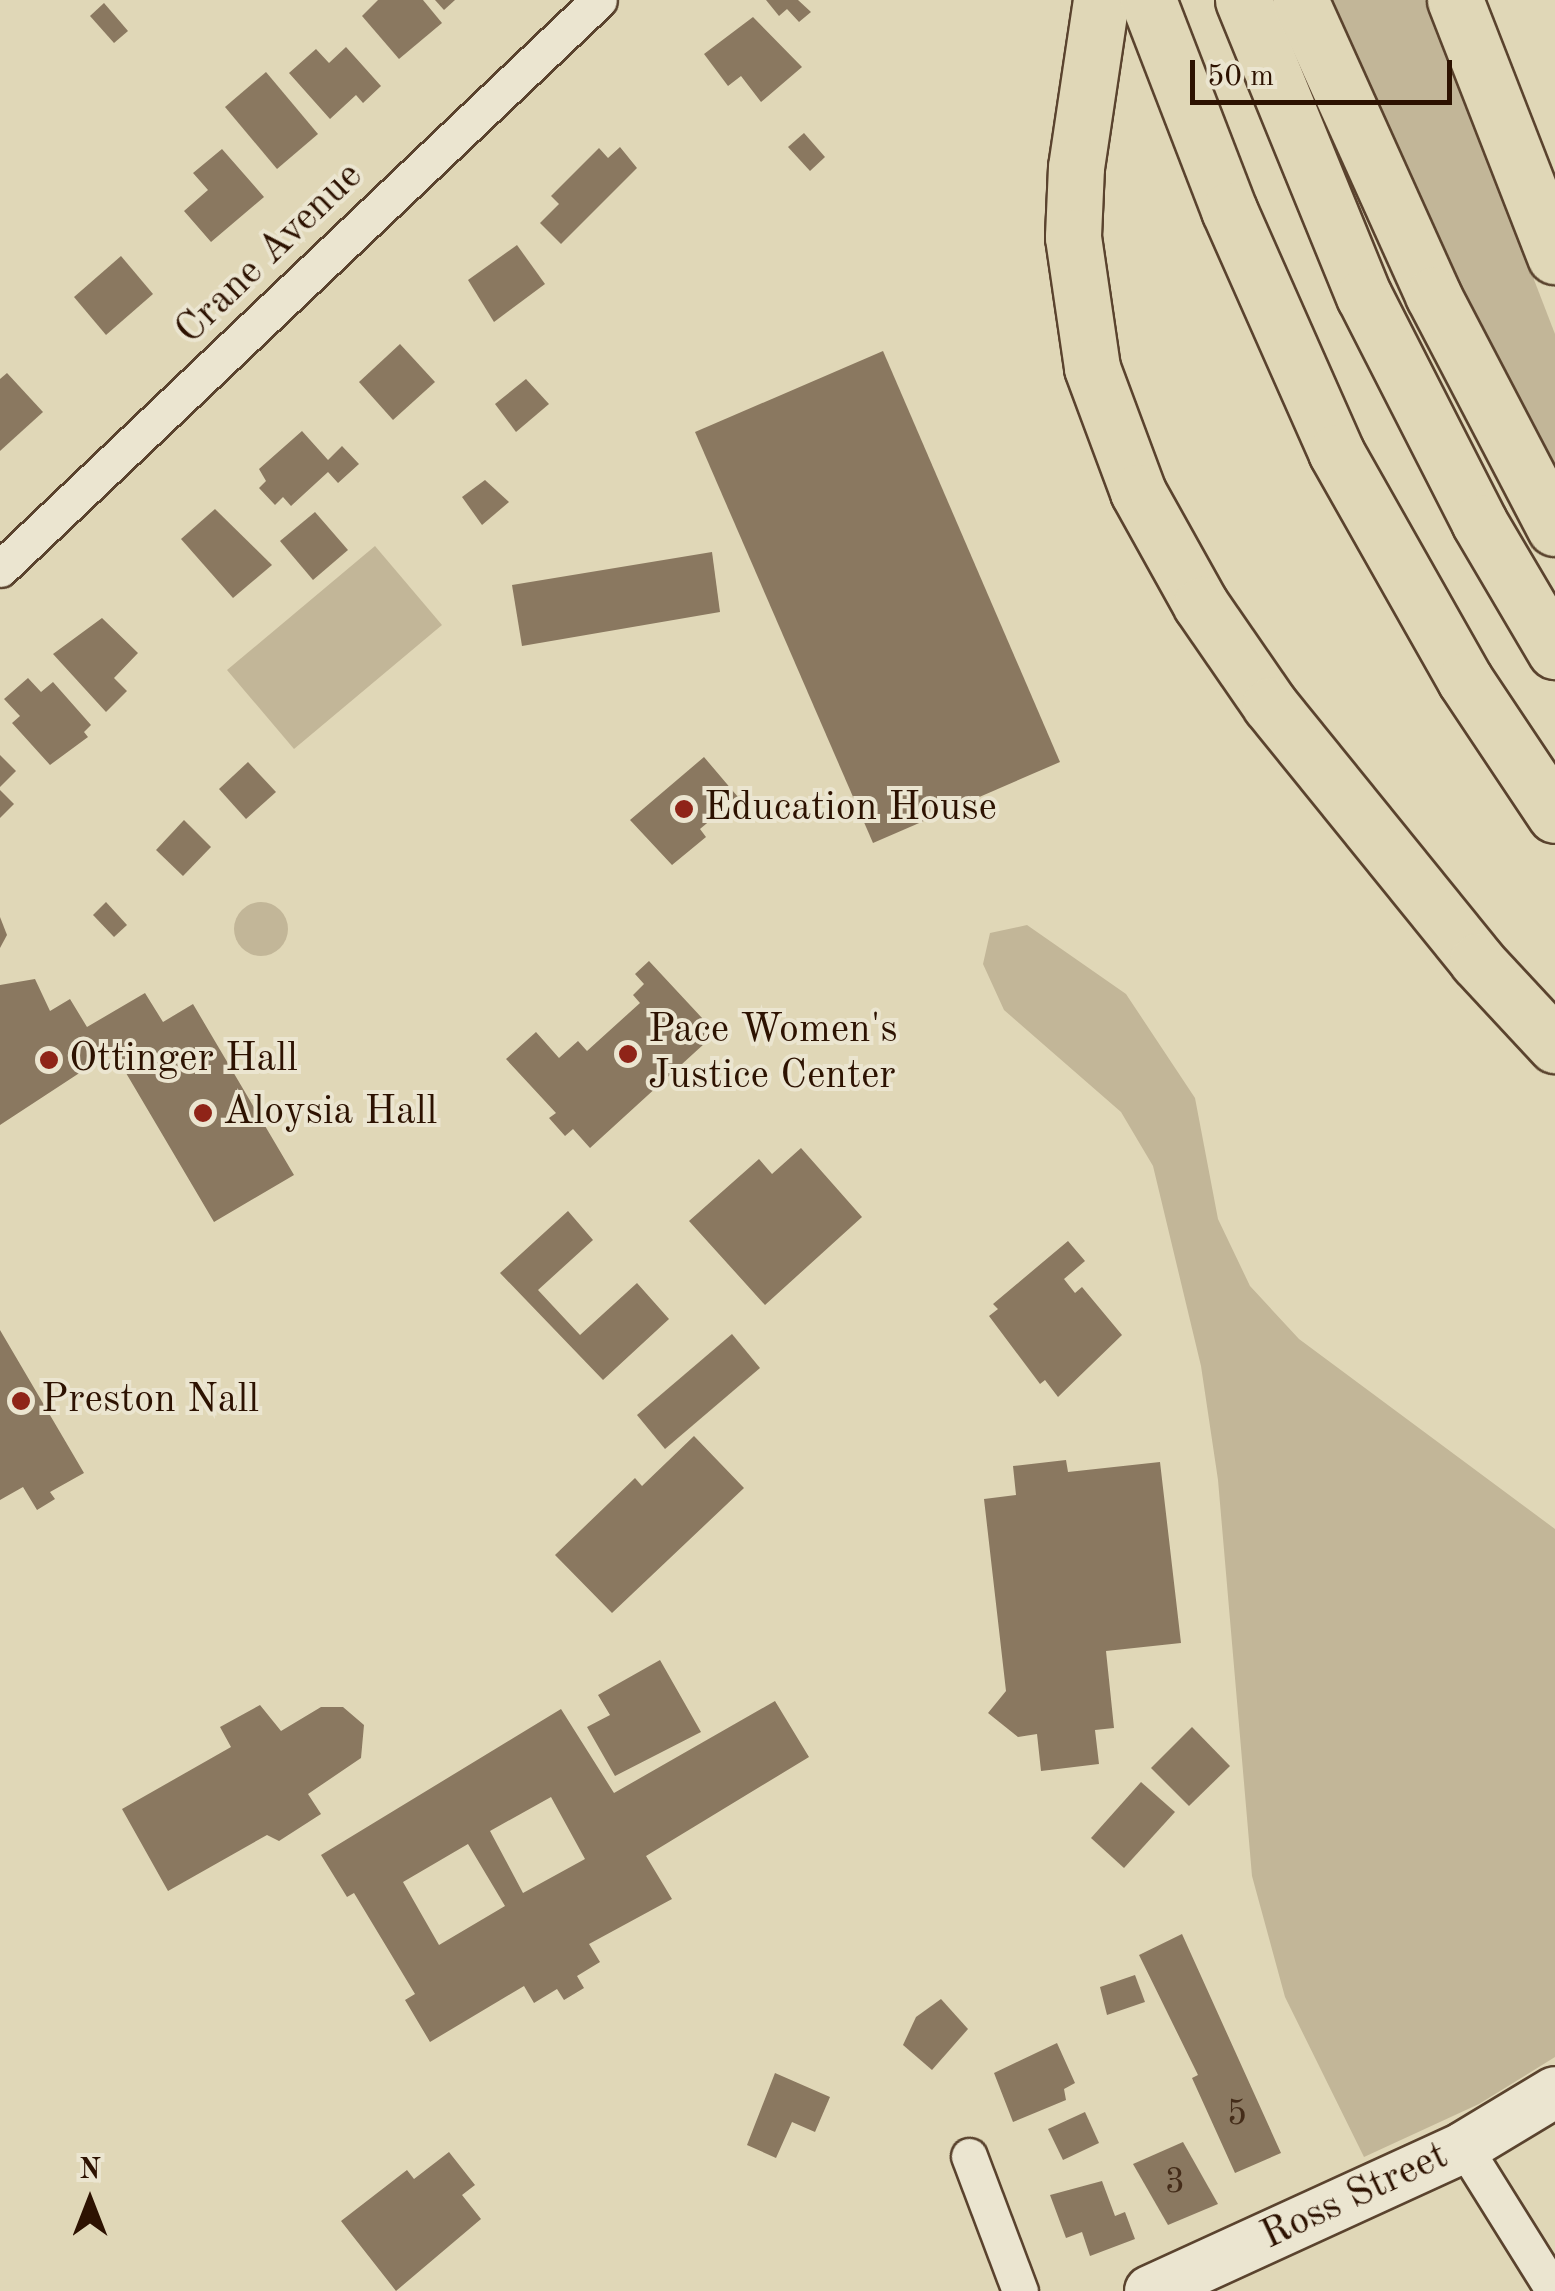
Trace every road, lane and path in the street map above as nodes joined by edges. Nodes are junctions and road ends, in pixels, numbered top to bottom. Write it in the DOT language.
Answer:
graph roads {
  1 [pos="598,0"];
  2 [pos="1101,0"];
  3 [pos="1148,0"];
  4 [pos="1244,0"];
  5 [pos="1300,0"];
  6 [pos="1456,0"];
  7 [pos="1555,256"];
  8 [pos="1555,528"];
  9 [pos="0,569"];
  10 [pos="1555,651"];
  11 [pos="1555,815"];
  12 [pos="1555,1044"];
  13 [pos="1555,2092"];
  14 [pos="1464,2147"];
  15 [pos="969,2156"];
  16 [pos="1020,2291"];
  17 [pos="1150,2291"];
  18 [pos="1554,2291"];
  1 -- 9 [label="street, Crane Avenue"];
  2 -- 12 [label="main road"];
  3 -- 11 [label="main road"];
  4 -- 10 [label="main road"];
  5 -- 8 [label="main road"];
  6 -- 7 [label="main road"];
  13 -- 14 [label="street, Ross Street"];
  14 -- 17 [label="street, Ross Street"];
  14 -- 18 [label="street"];
  15 -- 16 [label="street"];
}
